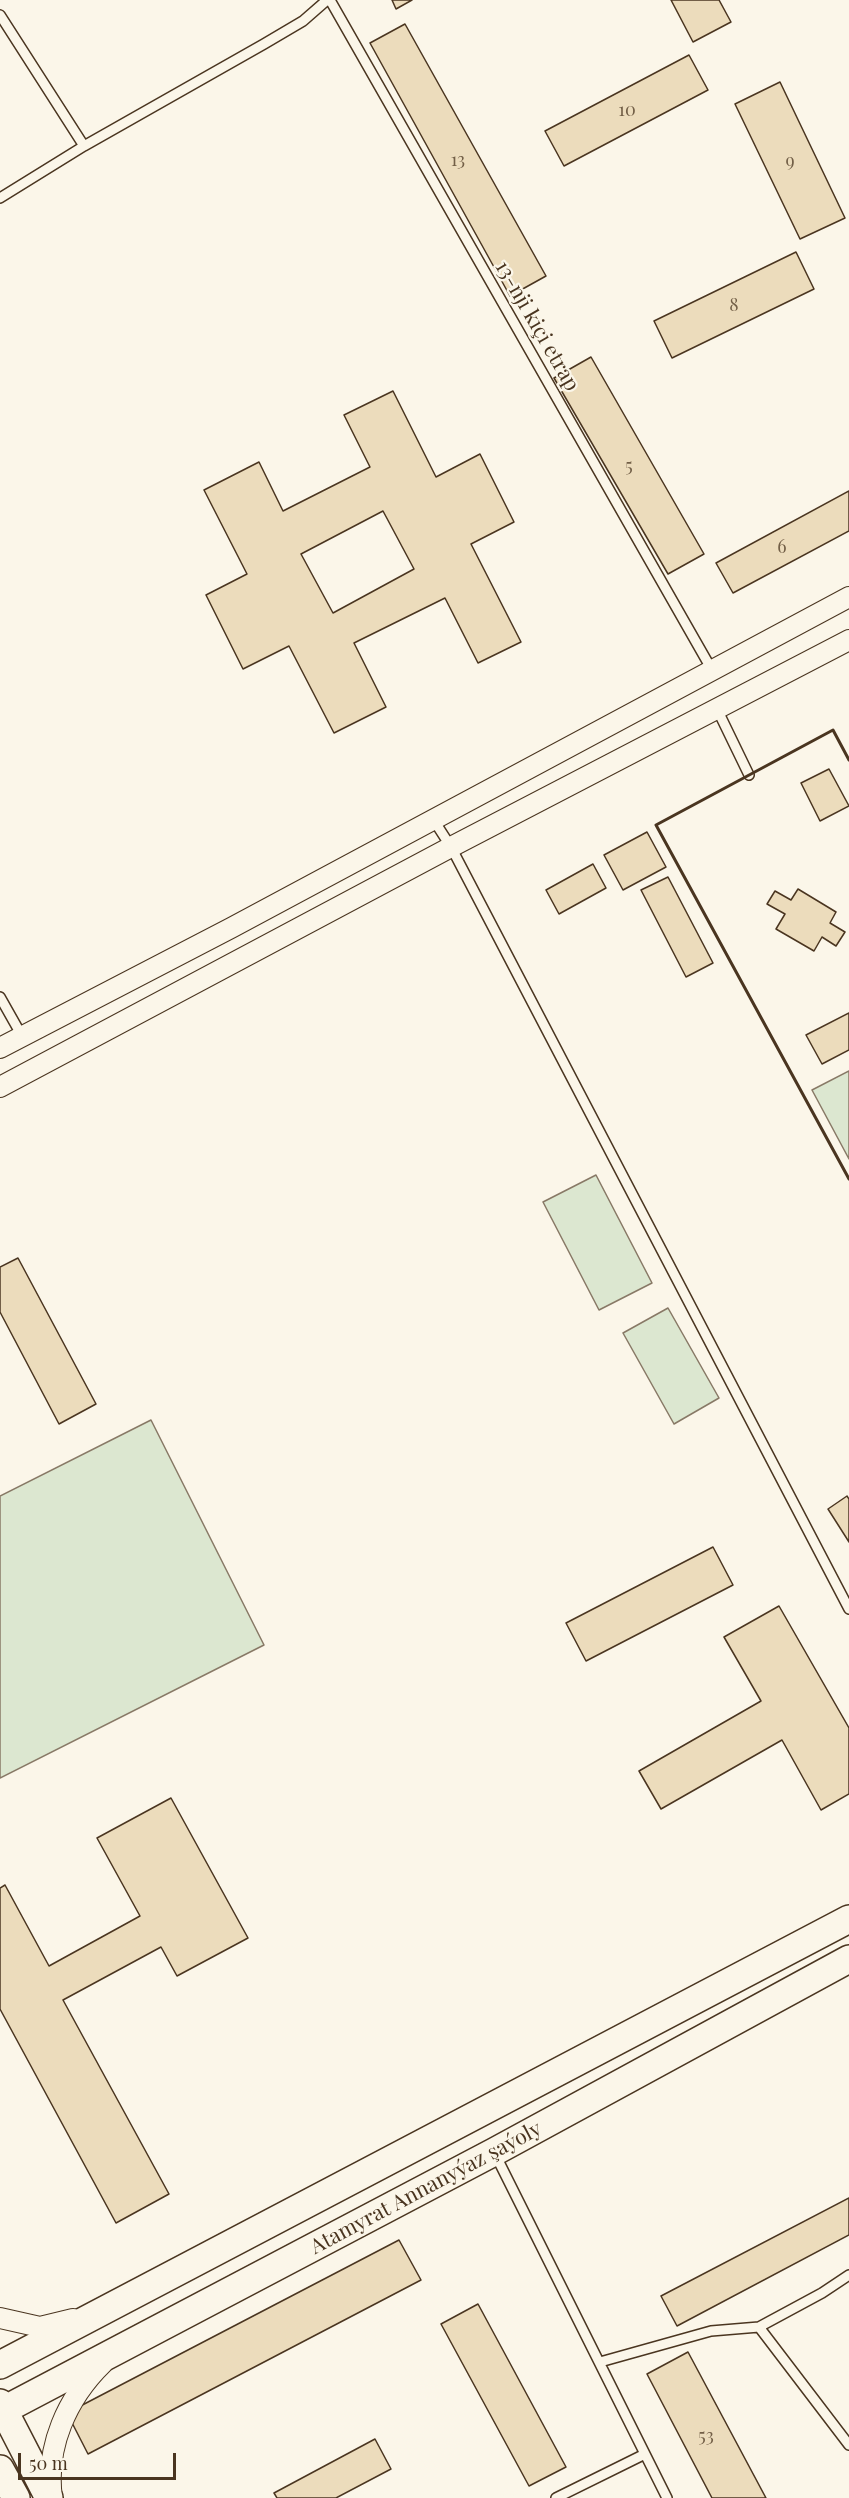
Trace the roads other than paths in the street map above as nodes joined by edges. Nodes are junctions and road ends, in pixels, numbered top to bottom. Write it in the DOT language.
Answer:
graph roads {
  1 [pos="329,0"];
  2 [pos="0,15"];
  3 [pos="84,146"];
  4 [pos="0,198"];
  5 [pos="849,597"];
  6 [pos="849,640"];
  7 [pos="712,670"];
  8 [pos="717,709"];
  9 [pos="749,776"];
  10 [pos="434,819"];
  11 [pos="451,847"];
  12 [pos="0,997"];
  13 [pos="22,1036"];
  14 [pos="0,1048"];
  15 [pos="0,1087"];
  16 [pos="849,1609"];
  17 [pos="849,1919"];
  18 [pos="849,1959"];
  19 [pos="494,2152"];
  20 [pos="849,2275"];
  21 [pos="102,2312"];
  22 [pos="0,2318"];
  23 [pos="759,2327"];
  24 [pos="115,2352"];
  25 [pos="600,2362"];
  26 [pos="0,2365"];
  27 [pos="1,2409"];
  28 [pos="849,2445"];
  29 [pos="645,2454"];
  30 [pos="0,2469"];
  31 [pos="16,2498"];
  32 [pos="51,2498"];
  33 [pos="556,2498"];
  34 [pos="667,2498"];
  1 -- 3 [label="lane"];
  1 -- 7 [label="lane, 13-nji kiçi etrap"];
  2 -- 3 [label="lane"];
  3 -- 4 [label="lane"];
  5 -- 7 [label="street"];
  6 -- 8 [label="street"];
  7 -- 10 [label="street"];
  8 -- 9 [label="lane"];
  8 -- 11 [label="street"];
  10 -- 11 [label="lane"];
  10 -- 13 [label="street"];
  11 -- 15 [label="street"];
  11 -- 16 [label="lane"];
  12 -- 13 [label="lane"];
  13 -- 14 [label="street"];
  17 -- 21 [label="street, Atamyrat Annanyýaz şaýoly"];
  18 -- 19 [label="street, Atamyrat Annanyýaz şaýoly"];
  19 -- 24 [label="street, Atamyrat Annanyýaz şaýoly"];
  19 -- 25 [label="lane"];
  20 -- 23 [label="lane"];
  21 -- 22 [label="street"];
  21 -- 26 [label="street, Atamyrat Annanyýaz şaýoly"];
  23 -- 25 [label="lane"];
  23 -- 28 [label="lane"];
  24 -- 27 [label="street, Atamyrat Annanyýaz şaýoly"];
  24 -- 32 [label="street"];
  25 -- 29 [label="lane"];
  27 -- 32 [label="street"];
  29 -- 33 [label="lane"];
  29 -- 34 [label="lane"];
  30 -- 31 [label="street"];
}
